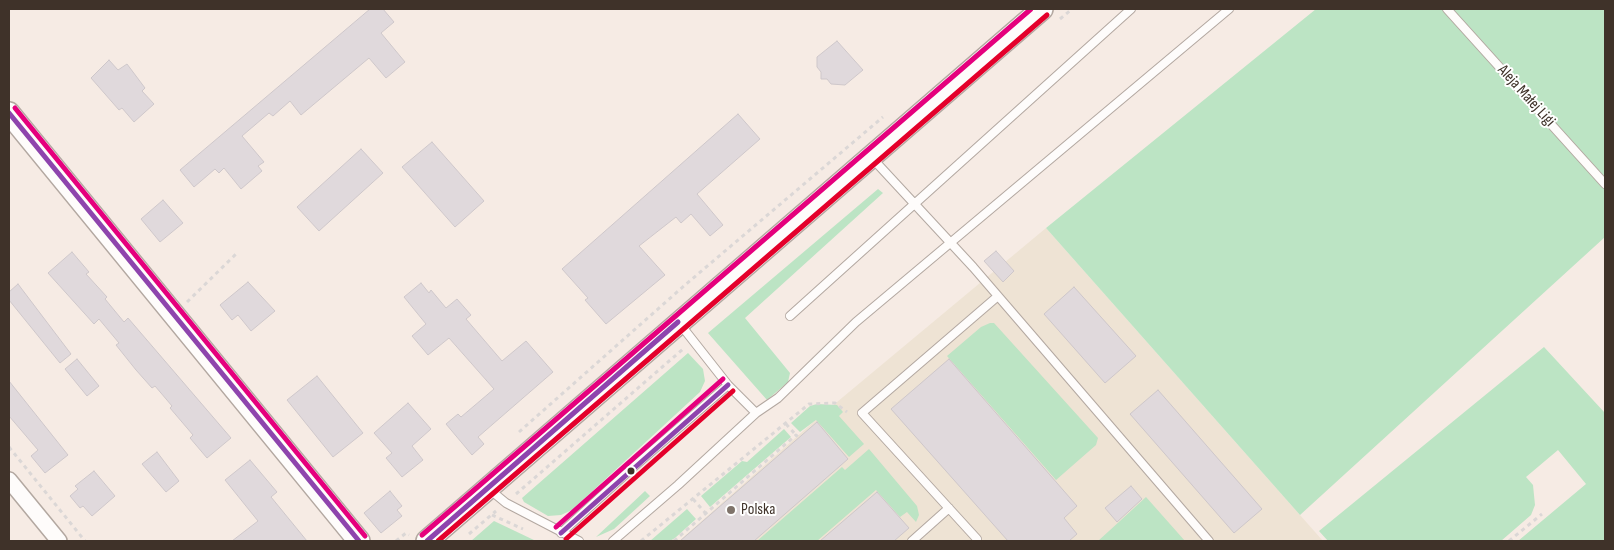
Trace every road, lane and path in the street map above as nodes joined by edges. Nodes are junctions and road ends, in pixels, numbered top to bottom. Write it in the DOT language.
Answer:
graph roads {
  1 [pos="1042,9"];
  2 [pos="1131,9"];
  3 [pos="1229,9"];
  4 [pos="1447,9"];
  5 [pos="9,113"];
  6 [pos="883,117"];
  7 [pos="870,156"];
  8 [pos="1605,184"];
  9 [pos="915,204"];
  10 [pos="951,243"];
  11 [pos="236,254"];
  12 [pos="998,296"];
  13 [pos="174,314"];
  14 [pos="790,316"];
  15 [pos="678,322"];
  16 [pos="728,385"];
  17 [pos="847,412"];
  18 [pos="756,413"];
  19 [pos="786,424"];
  20 [pos="512,438"];
  21 [pos="9,447"];
  22 [pos="9,480"];
  23 [pos="487,488"];
  24 [pos="692,498"];
  25 [pos="948,508"];
  26 [pos="1542,514"];
  27 [pos="707,515"];
  28 [pos="492,516"];
  29 [pos="406,533"];
  30 [pos="532,533"];
  31 [pos="562,533"];
  32 [pos="420,534"];
  33 [pos="977,539"];
  34 [pos="59,541"];
  35 [pos="85,541"];
  36 [pos="359,541"];
  37 [pos="396,541"];
  38 [pos="414,541"];
  39 [pos="579,541"];
  40 [pos="613,541"];
  41 [pos="641,541"];
  42 [pos="674,541"];
  43 [pos="912,541"];
  44 [pos="1209,541"];
  45 [pos="1509,541"];
  1 -- 7 [label="street"];
  2 -- 9 [label="lane"];
  3 -- 10 [label="lane"];
  4 -- 8 [label="lane, Aleja Małej Ligi"];
  5 -- 13 [label="street"];
  6 -- 20 [label="path"];
  7 -- 9 [label="lane"];
  7 -- 15 [label="street"];
  9 -- 10 [label="lane"];
  9 -- 14 [label="lane"];
  10 -- 12 [label="lane"];
  10 -- 18 [label="lane"];
  11 -- 13 [label="path"];
  12 -- 25 [label="lane"];
  12 -- 44 [label="lane"];
  13 -- 36 [label="street"];
  15 -- 16 [label="lane"];
  15 -- 23 [label="street"];
  16 -- 18 [label="lane"];
  16 -- 31 [label="lane"];
  17 -- 19 [label="path"];
  18 -- 40 [label="lane"];
  19 -- 24 [label="path"];
  19 -- 27 [label="path"];
  21 -- 35 [label="path"];
  22 -- 34 [label="street"];
  23 -- 31 [label="lane"];
  23 -- 32 [label="street"];
  24 -- 27 [label="path"];
  24 -- 41 [label="path"];
  25 -- 33 [label="lane"];
  25 -- 43 [label="lane"];
  26 -- 45 [label="path"];
  27 -- 42 [label="path"];
  28 -- 30 [label="path"];
  29 -- 32 [label="path"];
  29 -- 37 [label="path"];
  29 -- 38 [label="path"];
  31 -- 39 [label="lane"];
}
